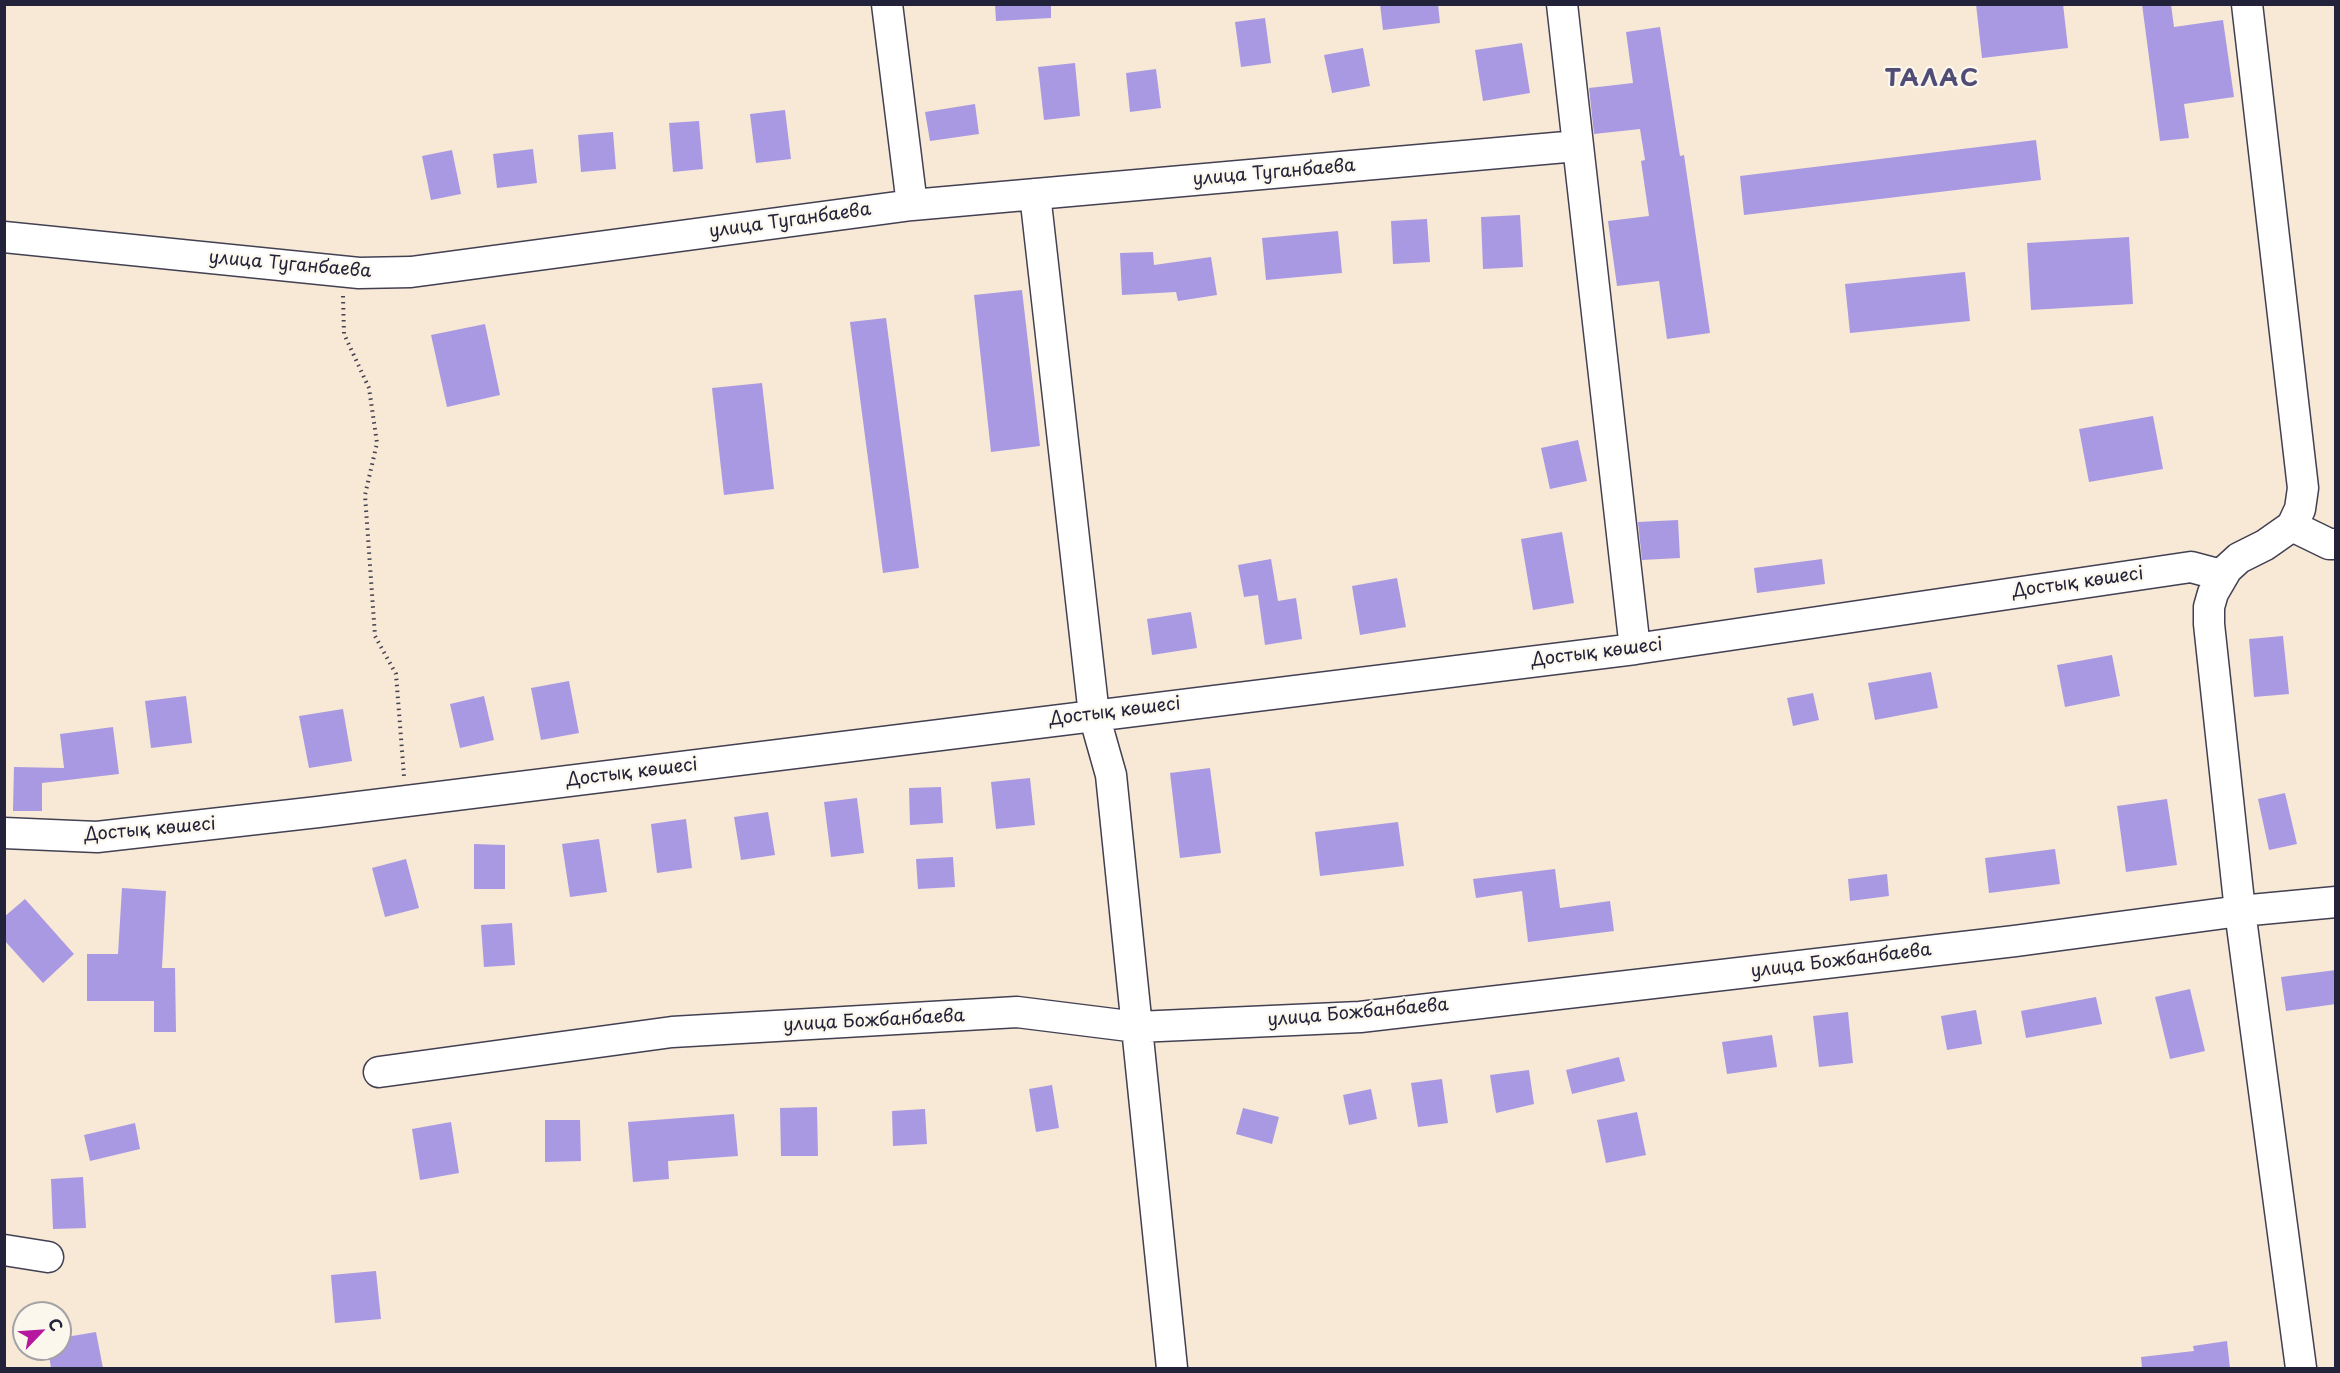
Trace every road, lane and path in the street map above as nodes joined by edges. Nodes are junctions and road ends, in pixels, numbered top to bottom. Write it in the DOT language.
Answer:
graph roads {
  1 [pos="887,4"];
  2 [pos="1562,4"];
  3 [pos="2247,4"];
  4 [pos="1577,146"];
  5 [pos="1035,194"];
  6 [pos="912,205"];
  7 [pos="4,237"];
  8 [pos="342,271"];
  9 [pos="2292,526"];
  10 [pos="2336,544"];
  11 [pos="2222,575"];
  12 [pos="1635,649"];
  13 [pos="1094,715"];
  14 [pos="406,801"];
  15 [pos="4,833"];
  16 [pos="2336,902"];
  17 [pos="2240,911"];
  18 [pos="1137,1027"];
  19 [pos="379,1072"];
  20 [pos="4,1250"];
  21 [pos="48,1257"];
  22 [pos="1172,1368"];
  23 [pos="2301,1368"];
  1 -- 6 [label="street"];
  2 -- 4 [label="street"];
  3 -- 9 [label="street"];
  4 -- 5 [label="street, улица Туганбаева"];
  4 -- 12 [label="street"];
  5 -- 6 [label="street, улица Туганбаева"];
  5 -- 13 [label="street"];
  6 -- 8 [label="street, улица Туганбаева"];
  7 -- 8 [label="street, улица Туганбаева"];
  8 -- 14 [label="path"];
  9 -- 10 [label="street"];
  9 -- 11 [label="street"];
  11 -- 12 [label="street, Достық көшесі"];
  11 -- 17 [label="street"];
  12 -- 13 [label="street, Достық көшесі"];
  13 -- 14 [label="street, Достық көшесі"];
  13 -- 18 [label="street"];
  14 -- 15 [label="street, Достық көшесі"];
  16 -- 17 [label="street, улица Божбанбаева"];
  17 -- 18 [label="street, улица Божбанбаева"];
  17 -- 23 [label="street"];
  18 -- 19 [label="street, улица Божбанбаева"];
  18 -- 22 [label="street"];
  20 -- 21 [label="street"];
}
